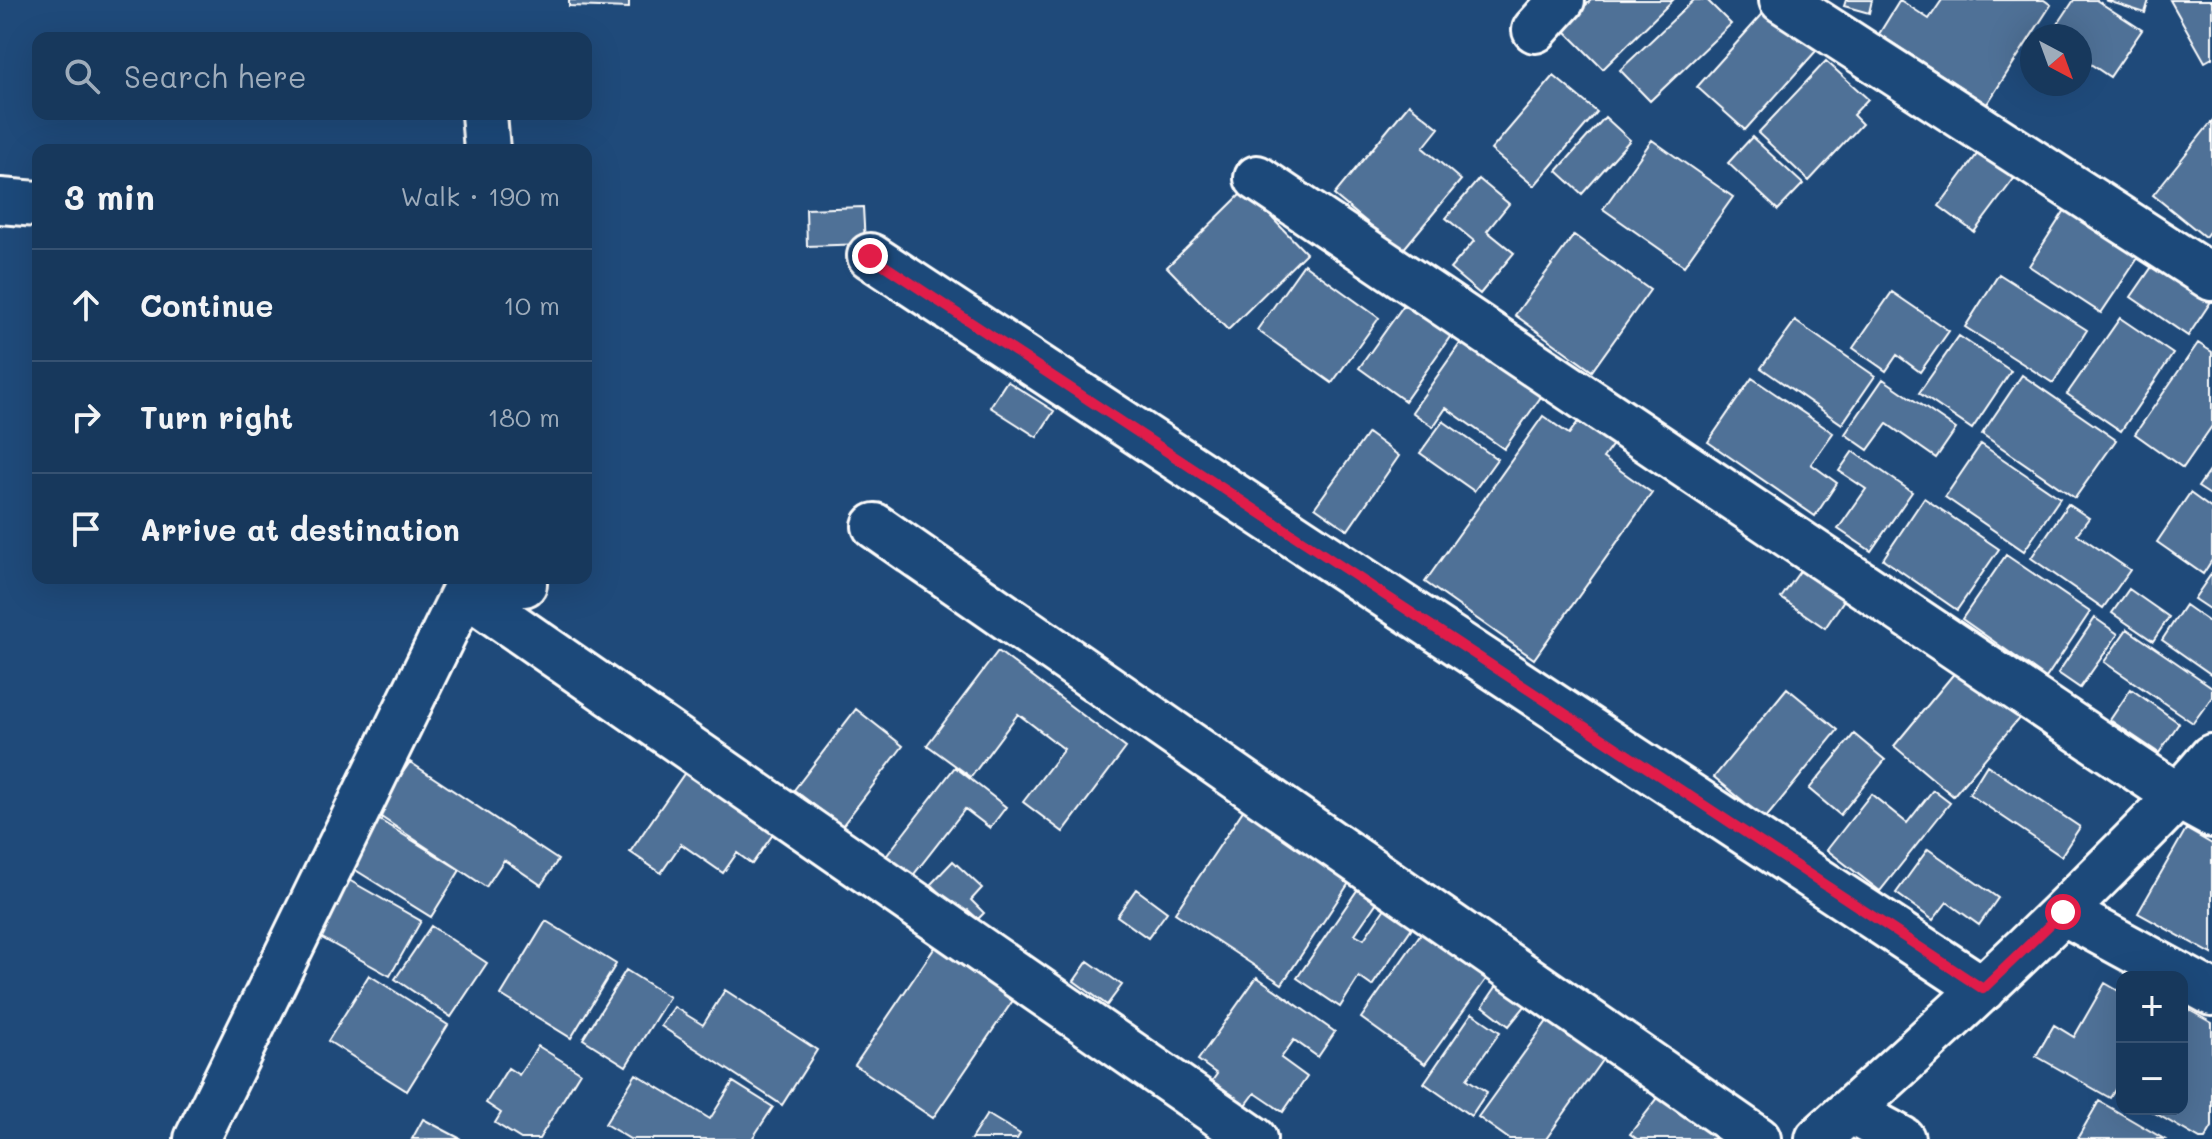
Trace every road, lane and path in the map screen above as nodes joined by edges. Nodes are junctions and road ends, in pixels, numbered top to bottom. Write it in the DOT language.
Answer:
graph roads {
  1 [pos="1782,0"];
  2 [pos="484,120"];
  3 [pos="486,144"];
  4 [pos="1257,178"];
  5 [pos="0,201"];
  6 [pos="32,204"];
  7 [pos="870,256"];
  8 [pos="2212,278"];
  9 [pos="875,526"];
  10 [pos="524,584"];
  11 [pos="464,592"];
  12 [pos="2212,757"];
  13 [pos="2196,806"];
  14 [pos="2063,912"];
  15 [pos="1983,989"];
  16 [pos="2212,993"];
  17 [pos="1834,1125"];
  18 [pos="197,1139"];
  19 [pos="1254,1139"];
  20 [pos="1758,1139"];
  21 [pos="1902,1139"];
  1 -- 8 [label="street"];
  2 -- 3 [label="street"];
  4 -- 13 [label="street"];
  5 -- 6 [label="street"];
  7 -- 15 [label="street"];
  9 -- 20 [label="street"];
  10 -- 11 [label="street"];
  11 -- 18 [label="street"];
  11 -- 19 [label="street"];
  12 -- 13 [label="street"];
  13 -- 14 [label="street"];
  14 -- 15 [label="street"];
  14 -- 16 [label="street"];
  15 -- 17 [label="street"];
  17 -- 21 [label="street"];
}
